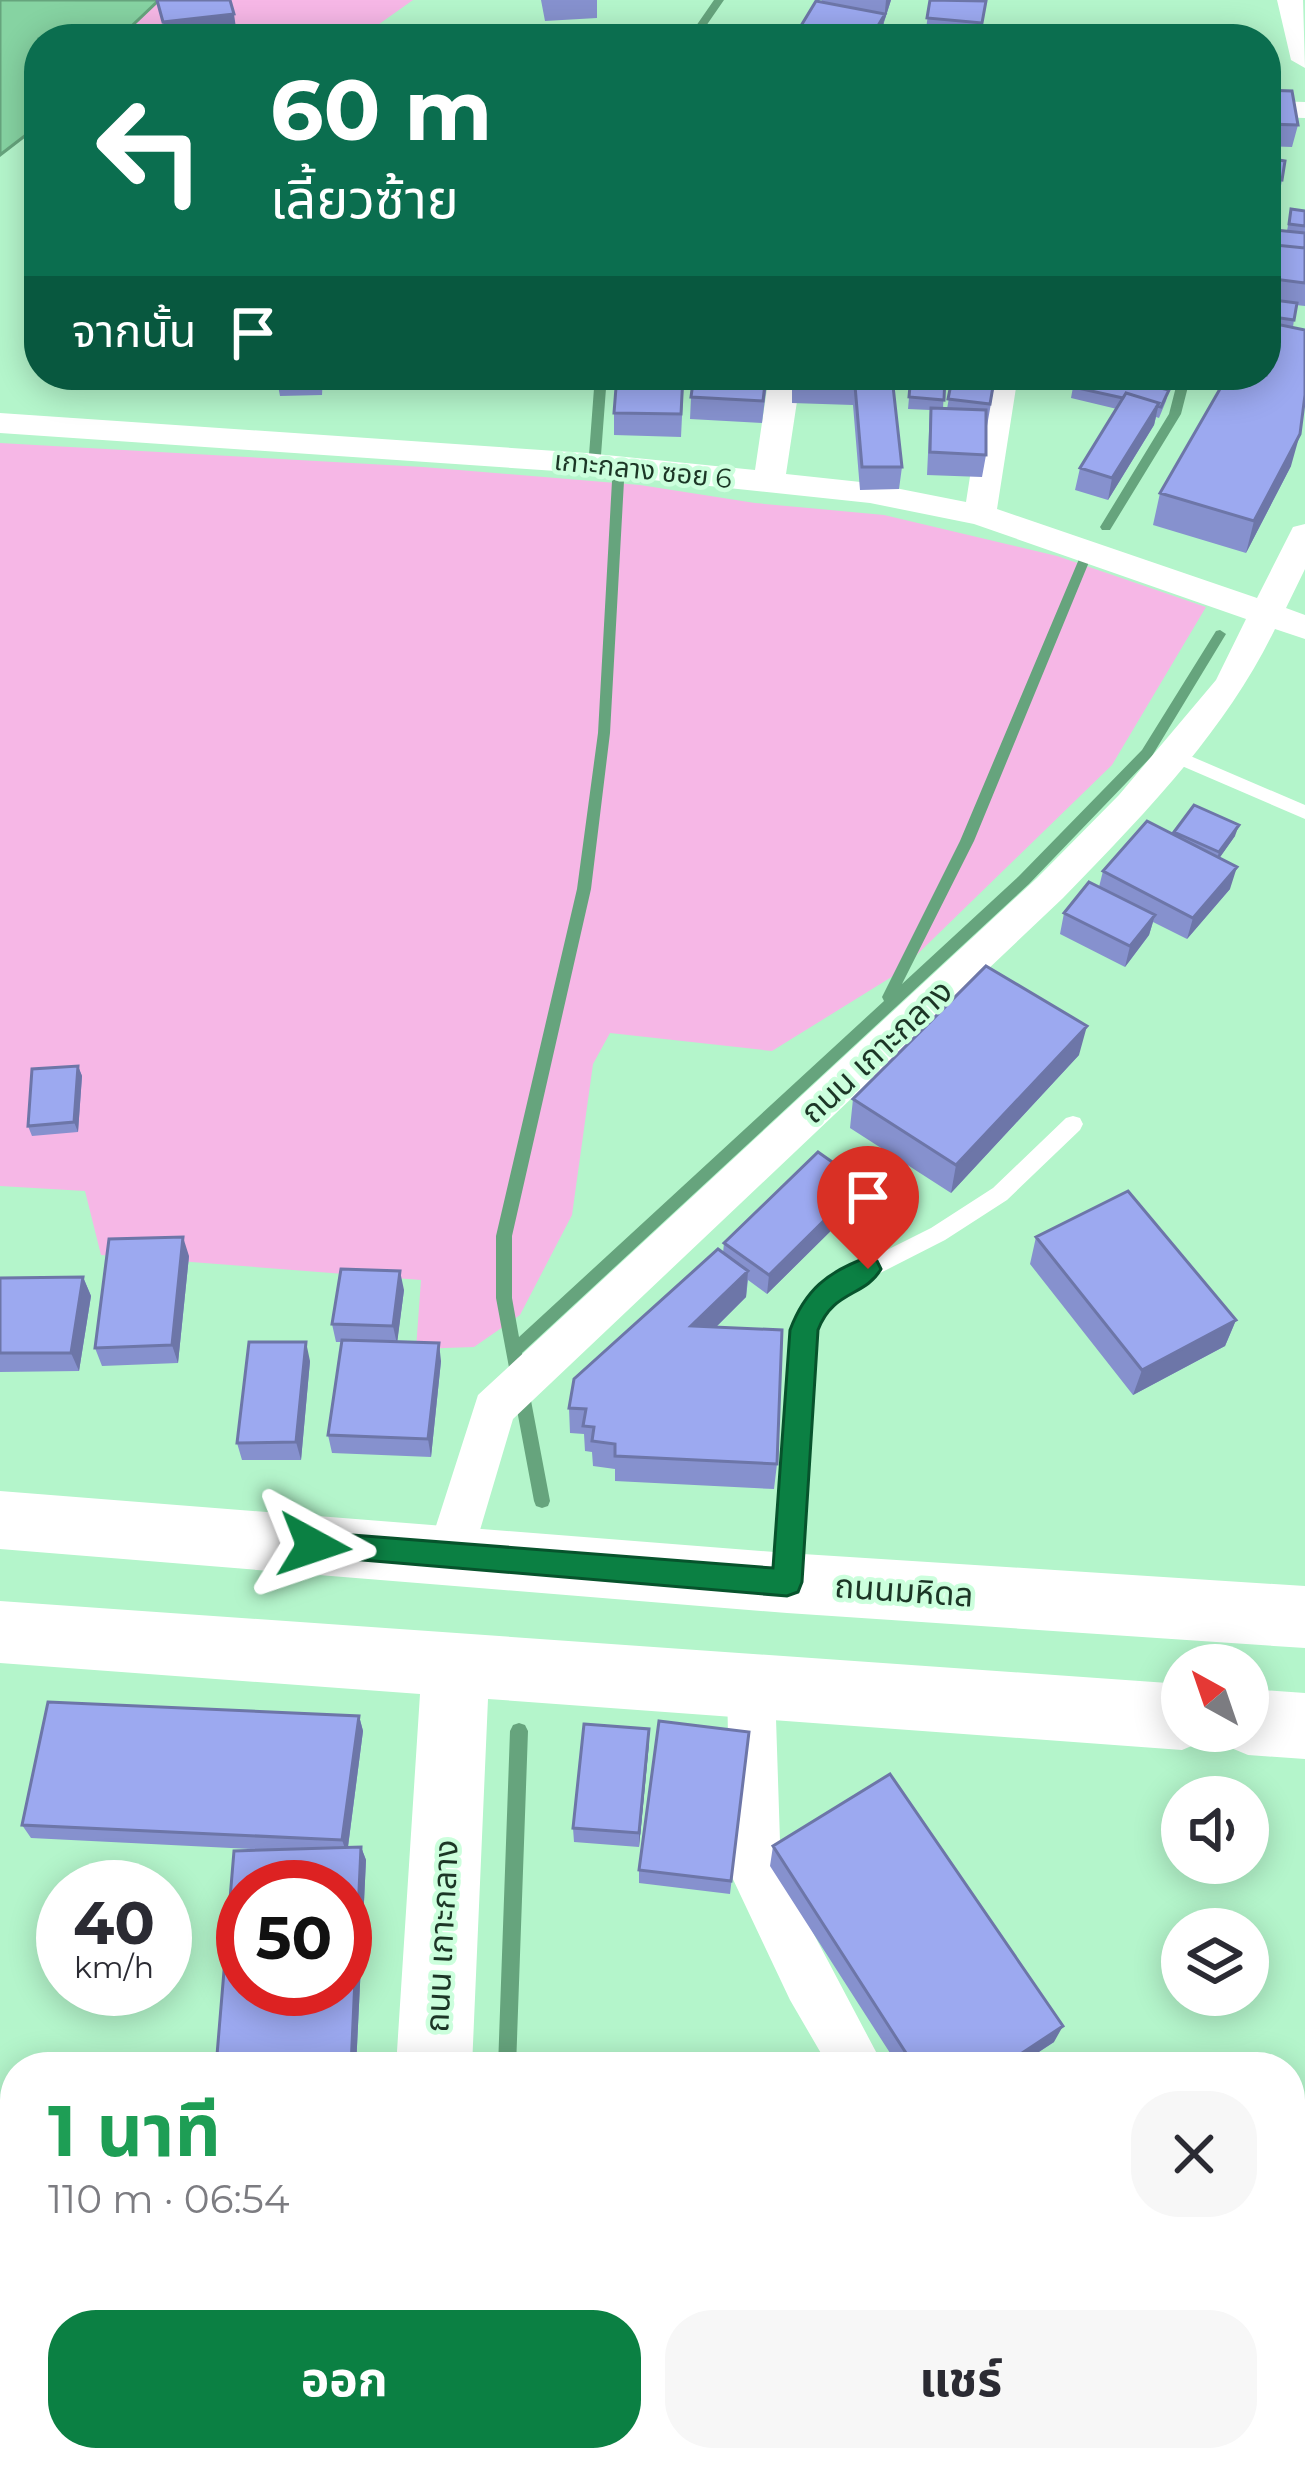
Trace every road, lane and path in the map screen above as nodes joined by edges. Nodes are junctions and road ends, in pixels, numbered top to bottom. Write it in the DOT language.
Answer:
graph roads {
  1 [pos="1290,0"];
  2 [pos="1305,60"];
  3 [pos="783,390"];
  4 [pos="1000,390"];
  5 [pos="0,422"];
  6 [pos="769,482"];
  7 [pos="980,515"];
  8 [pos="1305,535"];
  9 [pos="1286,622"];
  10 [pos="1174,755"];
  11 [pos="1305,812"];
  12 [pos="1073,1124"];
  13 [pos="0,1520"];
  14 [pos="449,1557"];
  15 [pos="787,1582"];
  16 [pos="1305,1617"];
  17 [pos="0,1633"];
  18 [pos="456,1662"];
  19 [pos="751,1688"];
  20 [pos="1161,1717"];
  21 [pos="1269,1723"];
  22 [pos="1305,1726"];
  23 [pos="435,2052"];
  24 [pos="849,2052"];
  1 -- 2 [label="street"];
  3 -- 6 [label="street"];
  4 -- 7 [label="street"];
  5 -- 6 [label="street, เกาะกลาง ซอย 6"];
  6 -- 7 [label="street, เกาะกลาง ซอย 6"];
  7 -- 9 [label="street, เกาะกลาง ซอย 6"];
  8 -- 9 [label="street, ถนน เกาะกลาง"];
  9 -- 10 [label="street, ถนน เกาะกลาง"];
  10 -- 11 [label="lane"];
  10 -- 14 [label="street, ถนน เกาะกลาง"];
  12 -- 15 [label="lane"];
  13 -- 14 [label="main road, ถนนมหิดล"];
  14 -- 15 [label="main road, ถนนมหิดล"];
  15 -- 16 [label="main road, ถนนมหิดล"];
  17 -- 18 [label="main road"];
  18 -- 19 [label="main road"];
  18 -- 23 [label="main road, ถนน เกาะกลาง"];
  19 -- 20 [label="main road"];
  19 -- 24 [label="street"];
  21 -- 22 [label="main road"];
}
